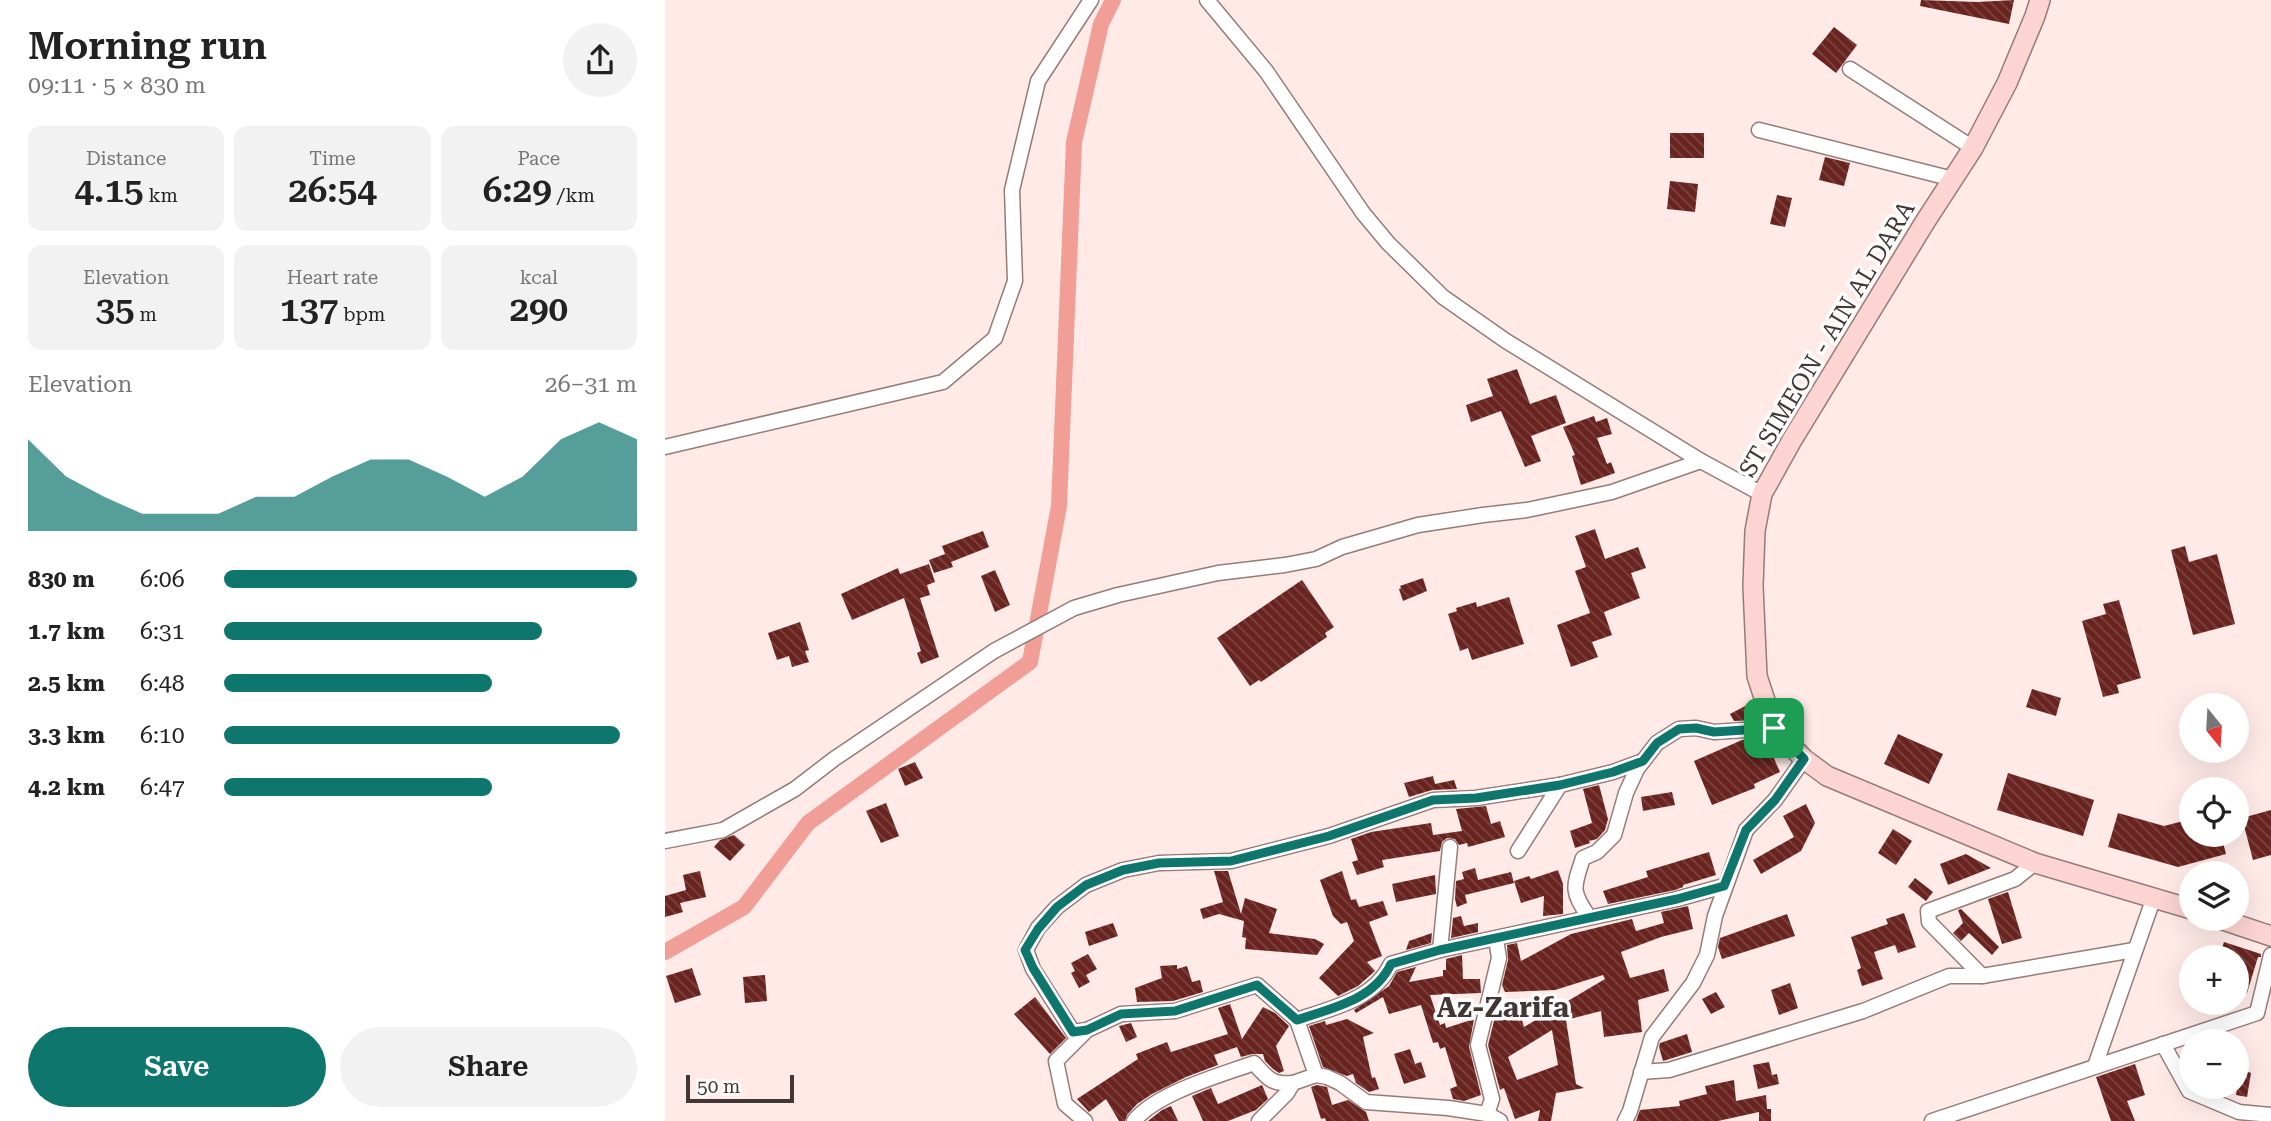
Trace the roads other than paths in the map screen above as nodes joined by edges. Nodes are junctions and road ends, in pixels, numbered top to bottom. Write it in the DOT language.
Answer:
graph roads {
  1 [pos="1091,0"];
  2 [pos="1207,0"];
  3 [pos="2040,0"];
  4 [pos="1850,69"];
  5 [pos="1759,130"];
  6 [pos="1973,148"];
  7 [pos="1953,179"];
  8 [pos="665,447"];
  9 [pos="1700,461"];
  10 [pos="1762,494"];
  11 [pos="1774,728"];
  12 [pos="1804,759"];
  13 [pos="1643,761"];
  14 [pos="1560,785"];
  15 [pos="665,841"];
  16 [pos="1450,847"];
  17 [pos="1518,851"];
  18 [pos="2035,863"];
  19 [pos="1724,886"];
  20 [pos="2154,897"];
  21 [pos="2179,905"];
  22 [pos="1589,918"];
  23 [pos="2249,929"];
  24 [pos="2271,936"];
  25 [pos="1496,939"];
  26 [pos="1440,950"];
  27 [pos="2134,950"];
  28 [pos="2271,955"];
  29 [pos="1982,976"];
  30 [pos="1297,1020"];
  31 [pos="1087,1030"];
  32 [pos="2162,1044"];
  33 [pos="2095,1066"];
  34 [pos="1641,1072"];
  35 [pos="1317,1075"];
  36 [pos="1293,1083"];
  37 [pos="2271,1115"];
  38 [pos="1493,1118"];
  39 [pos="1085,1121"];
  40 [pos="1135,1121"];
  41 [pos="1259,1121"];
  42 [pos="1625,1121"];
  43 [pos="1932,1121"];
  1 -- 8 [label="street"];
  2 -- 9 [label="street"];
  3 -- 6 [label="main road, ST SIMEON - AIN AL DARA"];
  4 -- 6 [label="street"];
  5 -- 7 [label="street"];
  6 -- 7 [label="main road, ST SIMEON - AIN AL DARA"];
  7 -- 10 [label="main road, ST SIMEON - AIN AL DARA"];
  9 -- 10 [label="street"];
  9 -- 15 [label="street"];
  10 -- 11 [label="main road, ST SIMEON - AIN AL DARA"];
  11 -- 12 [label="main road, ST SIMEON - AIN AL DARA"];
  11 -- 13 [label="street"];
  12 -- 18 [label="main road, ST SIMEON - AIN AL DARA"];
  12 -- 19 [label="street"];
  13 -- 14 [label="street"];
  13 -- 22 [label="street"];
  14 -- 17 [label="street"];
  14 -- 31 [label="street"];
  16 -- 26 [label="street"];
  18 -- 20 [label="main road, ST SIMEON - AIN AL DARA"];
  18 -- 29 [label="street"];
  19 -- 22 [label="street"];
  19 -- 34 [label="street"];
  20 -- 21 [label="main road, ST SIMEON - AIN AL DARA"];
  20 -- 27 [label="street"];
  22 -- 25 [label="street"];
  23 -- 24 [label="main road"];
  25 -- 26 [label="street"];
  25 -- 38 [label="street"];
  26 -- 30 [label="street"];
  27 -- 29 [label="street"];
  27 -- 33 [label="street"];
  28 -- 32 [label="street"];
  29 -- 34 [label="street"];
  30 -- 31 [label="street"];
  30 -- 35 [label="street"];
  31 -- 39 [label="street"];
  32 -- 33 [label="street"];
  32 -- 37 [label="street"];
  33 -- 43 [label="street"];
  34 -- 42 [label="street"];
  35 -- 36 [label="street"];
  35 -- 38 [label="street"];
  36 -- 40 [label="street"];
  36 -- 41 [label="street"];
}
